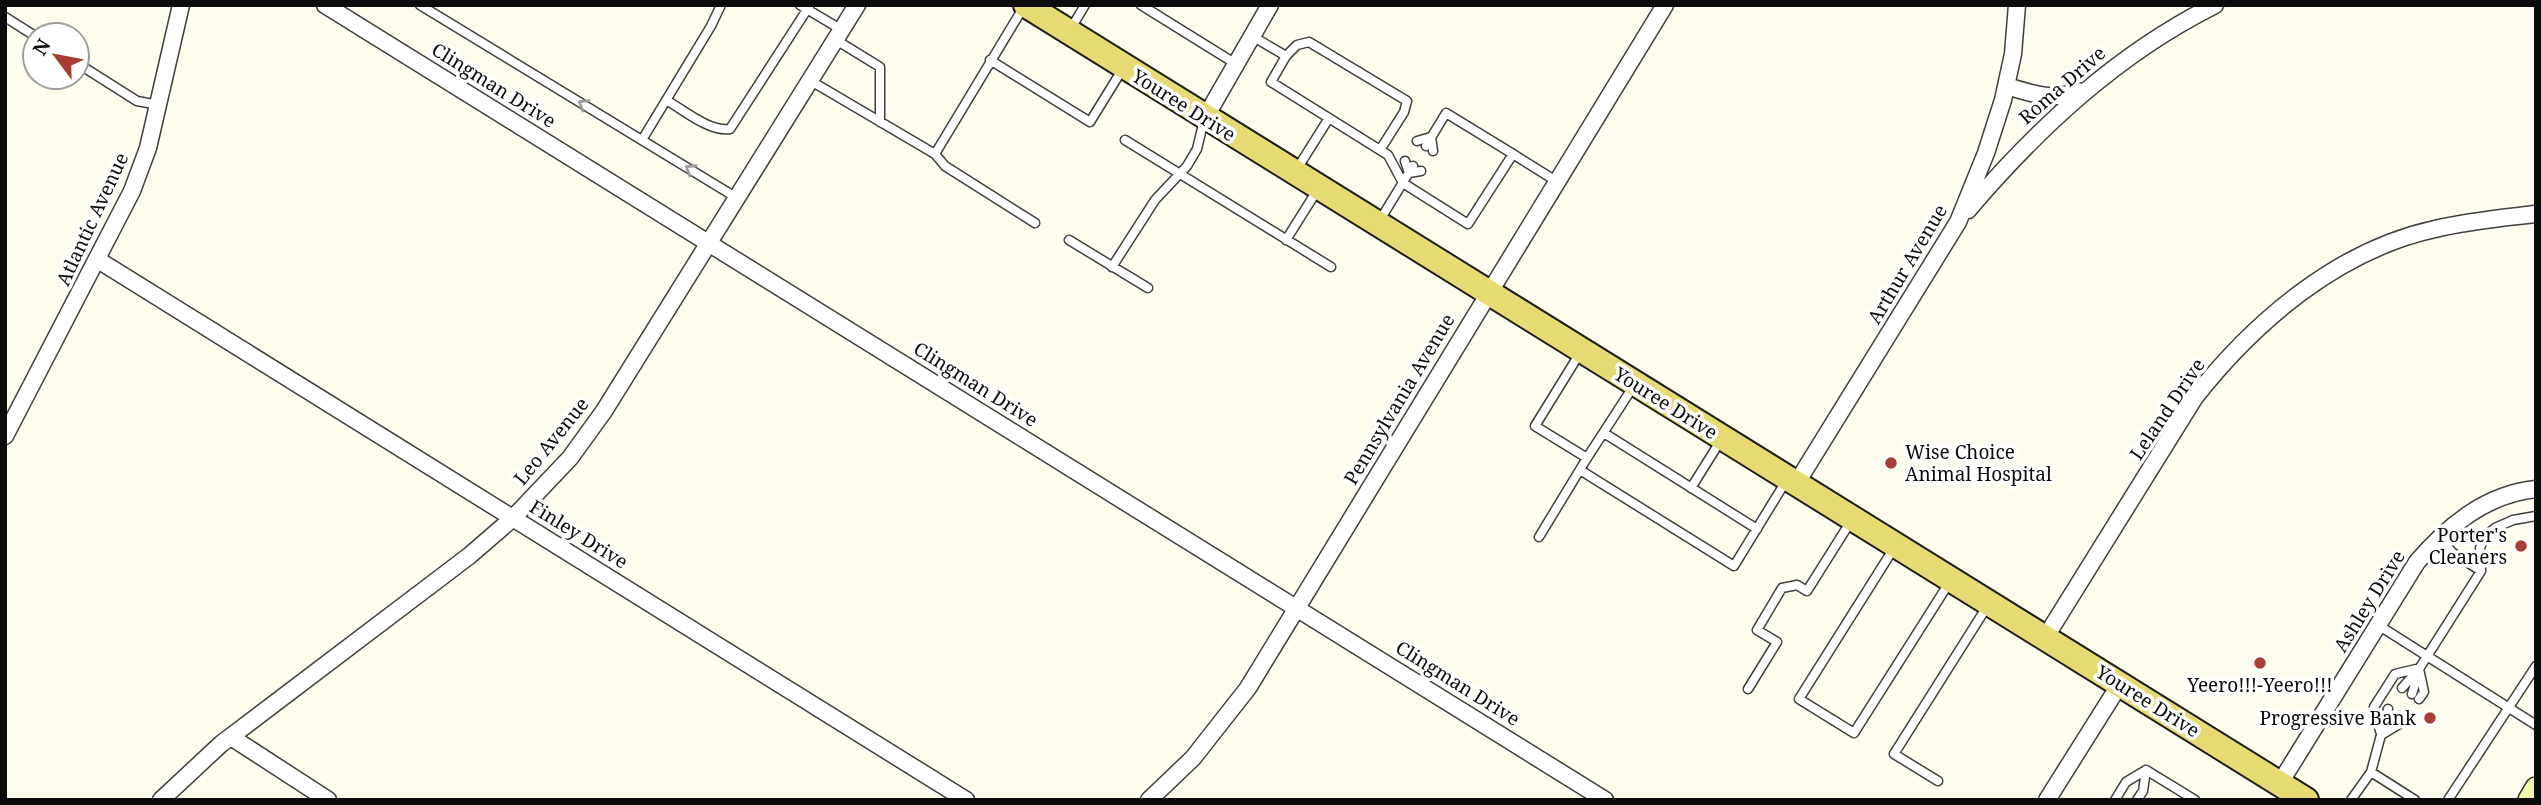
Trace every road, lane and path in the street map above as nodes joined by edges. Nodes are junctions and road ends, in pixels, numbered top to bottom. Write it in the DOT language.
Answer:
graph roads {
  1 [pos="181,5"];
  2 [pos="325,5"];
  3 [pos="420,5"];
  4 [pos="720,5"];
  5 [pos="857,5"];
  6 [pos="1025,5"];
  7 [pos="1085,5"];
  8 [pos="1141,5"];
  9 [pos="1270,5"];
  10 [pos="1665,5"];
  11 [pos="2017,5"];
  12 [pos="2215,5"];
  13 [pos="805,7"];
  14 [pos="5,17"];
  15 [pos="21,27"];
  16 [pos="1069,32"];
  17 [pos="839,35"];
  18 [pos="1252,36"];
  19 [pos="1286,56"];
  20 [pos="990,60"];
  21 [pos="1236,64"];
  22 [pos="1123,67"];
  23 [pos="91,72"];
  24 [pos="811,81"];
  25 [pos="2007,86"];
  26 [pos="2090,86"];
  27 [pos="666,100"];
  28 [pos="159,105"];
  29 [pos="1205,118"];
  30 [pos="1329,118"];
  31 [pos="880,122"];
  32 [pos="642,140"];
  33 [pos="1125,140"];
  34 [pos="1425,146"];
  35 [pos="1380,150"];
  36 [pos="934,154"];
  37 [pos="1513,154"];
  38 [pos="1412,168"];
  39 [pos="1177,173"];
  40 [pos="1294,173"];
  41 [pos="1556,181"];
  42 [pos="1403,183"];
  43 [pos="1318,188"];
  44 [pos="737,198"];
  45 [pos="2536,214"];
  46 [pos="1958,222"];
  47 [pos="1035,223"];
  48 [pos="1377,224"];
  49 [pos="1069,240"];
  50 [pos="1286,240"];
  51 [pos="709,243"];
  52 [pos="98,260"];
  53 [pos="1112,267"];
  54 [pos="1331,267"];
  55 [pos="1148,288"];
  56 [pos="1488,293"];
  57 [pos="1582,351"];
  58 [pos="1634,384"];
  59 [pos="1604,433"];
  60 [pos="5,436"];
  61 [pos="1723,438"];
  62 [pos="1587,458"];
  63 [pos="1580,470"];
  64 [pos="1792,481"];
  65 [pos="1691,488"];
  66 [pos="2536,489"];
  67 [pos="2536,516"];
  68 [pos="513,518"];
  69 [pos="1852,519"];
  70 [pos="1756,529"];
  71 [pos="1539,537"];
  72 [pos="2439,537"];
  73 [pos="1895,545"];
  74 [pos="2481,570"];
  75 [pos="1951,580"];
  76 [pos="1989,603"];
  77 [pos="1297,608"];
  78 [pos="2378,625"];
  79 [pos="2045,638"];
  80 [pos="2427,656"];
  81 [pos="2536,666"];
  82 [pos="2419,669"];
  83 [pos="2120,684"];
  84 [pos="2402,688"];
  85 [pos="1748,689"];
  86 [pos="2416,696"];
  87 [pos="2509,708"];
  88 [pos="2388,709"];
  89 [pos="2402,718"];
  90 [pos="2536,725"];
  91 [pos="2381,735"];
  92 [pos="231,737"];
  93 [pos="2146,770"];
  94 [pos="2371,772"];
  95 [pos="1938,781"];
  96 [pos="2280,783"];
  97 [pos="2536,788"];
  98 [pos="161,800"];
  99 [pos="328,800"];
  100 [pos="966,800"];
  101 [pos="1149,800"];
  102 [pos="1605,800"];
  103 [pos="2047,800"];
  104 [pos="2115,800"];
  105 [pos="2137,800"];
  106 [pos="2195,800"];
  107 [pos="2306,800"];
  108 [pos="2351,800"];
  109 [pos="2415,800"];
  110 [pos="2448,800"];
  111 [pos="2529,800"];
  1 -- 28 [label="street, Atlantic Avenue"];
  2 -- 51 [label="street, Clingman Drive"];
  32 -- 3 [label="lane, one-way"];
  4 -- 27 [label="lane"];
  5 -- 17 [label="street, Leo Avenue"];
  6 -- 16 [label="main road, Youree Drive"];
  6 -- 20 [label="lane"];
  7 -- 16 [label="lane"];
  8 -- 21 [label="lane"];
  9 -- 18 [label="street"];
  10 -- 41 [label="street, Pennsylvania Avenue"];
  11 -- 25 [label="street, Arthur Avenue"];
  12 -- 26 [label="street, Roma Drive"];
  13 -- 17 [label="lane"];
  13 -- 27 [label="lane"];
  14 -- 15 [label="lane"];
  16 -- 22 [label="main road, Youree Drive"];
  17 -- 24 [label="street, Leo Avenue"];
  17 -- 31 [label="lane"];
  18 -- 19 [label="lane"];
  18 -- 21 [label="street"];
  19 -- 30 [label="lane"];
  19 -- 35 [label="lane"];
  20 -- 22 [label="lane"];
  20 -- 36 [label="lane"];
  21 -- 29 [label="street"];
  22 -- 29 [label="main road, Youree Drive"];
  23 -- 28 [label="lane"];
  24 -- 31 [label="lane"];
  24 -- 44 [label="street, Leo Avenue"];
  25 -- 26 [label="street"];
  25 -- 46 [label="street, Arthur Avenue"];
  26 -- 46 [label="street, Roma Drive"];
  27 -- 32 [label="lane"];
  28 -- 52 [label="street, Atlantic Avenue"];
  29 -- 39 [label="lane"];
  29 -- 40 [label="main road, Youree Drive"];
  30 -- 35 [label="lane"];
  30 -- 40 [label="lane"];
  31 -- 36 [label="lane"];
  44 -- 32 [label="lane, one-way"];
  33 -- 39 [label="lane"];
  34 -- 37 [label="lane"];
  35 -- 42 [label="lane"];
  36 -- 47 [label="lane"];
  37 -- 41 [label="lane"];
  37 -- 42 [label="lane"];
  38 -- 42 [label="lane"];
  39 -- 50 [label="lane"];
  39 -- 53 [label="lane"];
  40 -- 43 [label="main road, Youree Drive"];
  41 -- 56 [label="street, Pennsylvania Avenue"];
  42 -- 48 [label="lane"];
  43 -- 48 [label="main road, Youree Drive"];
  43 -- 50 [label="lane"];
  44 -- 51 [label="street, Leo Avenue"];
  45 -- 79 [label="street, Leland Drive"];
  46 -- 64 [label="street, Arthur Avenue"];
  48 -- 56 [label="main road, Youree Drive"];
  49 -- 53 [label="lane"];
  50 -- 54 [label="lane"];
  51 -- 68 [label="street, Leo Avenue"];
  51 -- 77 [label="street, Clingman Drive"];
  52 -- 60 [label="street, Atlantic Avenue"];
  52 -- 68 [label="street, Finley Drive"];
  53 -- 55 [label="lane"];
  56 -- 57 [label="main road, Youree Drive"];
  56 -- 77 [label="street, Pennsylvania Avenue"];
  57 -- 58 [label="main road, Youree Drive"];
  57 -- 62 [label="lane"];
  58 -- 59 [label="lane"];
  58 -- 61 [label="main road, Youree Drive"];
  59 -- 62 [label="lane"];
  59 -- 65 [label="lane"];
  61 -- 64 [label="main road, Youree Drive"];
  61 -- 65 [label="lane"];
  62 -- 63 [label="lane"];
  63 -- 70 [label="lane"];
  63 -- 71 [label="lane"];
  64 -- 69 [label="main road, Youree Drive"];
  64 -- 70 [label="lane"];
  65 -- 70 [label="lane"];
  66 -- 72 [label="street, Ashley Drive"];
  67 -- 74 [label="lane"];
  68 -- 92 [label="street, Leo Avenue"];
  68 -- 100 [label="street, Finley Drive"];
  69 -- 73 [label="main road, Youree Drive"];
  69 -- 85 [label="lane"];
  72 -- 74 [label="lane"];
  72 -- 78 [label="street, Ashley Drive"];
  73 -- 75 [label="main road, Youree Drive"];
  73 -- 75 [label="lane"];
  74 -- 80 [label="lane"];
  75 -- 76 [label="main road, Youree Drive"];
  76 -- 79 [label="main road, Youree Drive"];
  76 -- 95 [label="lane"];
  77 -- 101 [label="street, Pennsylvania Avenue"];
  77 -- 102 [label="street, Clingman Drive"];
  78 -- 80 [label="lane"];
  78 -- 96 [label="street, Ashley Drive"];
  79 -- 83 [label="main road, Youree Drive"];
  80 -- 82 [label="lane"];
  80 -- 87 [label="lane"];
  81 -- 87 [label="lane"];
  82 -- 84 [label="lane"];
  82 -- 86 [label="lane"];
  82 -- 91 [label="lane"];
  83 -- 96 [label="main road, Youree Drive"];
  83 -- 103 [label="street"];
  87 -- 90 [label="lane"];
  87 -- 110 [label="lane"];
  88 -- 91 [label="lane"];
  89 -- 91 [label="lane"];
  91 -- 94 [label="lane"];
  92 -- 98 [label="street, Leo Avenue"];
  92 -- 99 [label="street"];
  93 -- 104 [label="lane"];
  93 -- 105 [label="lane"];
  93 -- 106 [label="lane"];
  94 -- 108 [label="lane"];
  94 -- 109 [label="lane"];
  96 -- 107 [label="main road, Youree Drive"];
  97 -- 111 [label="main road"];
}
